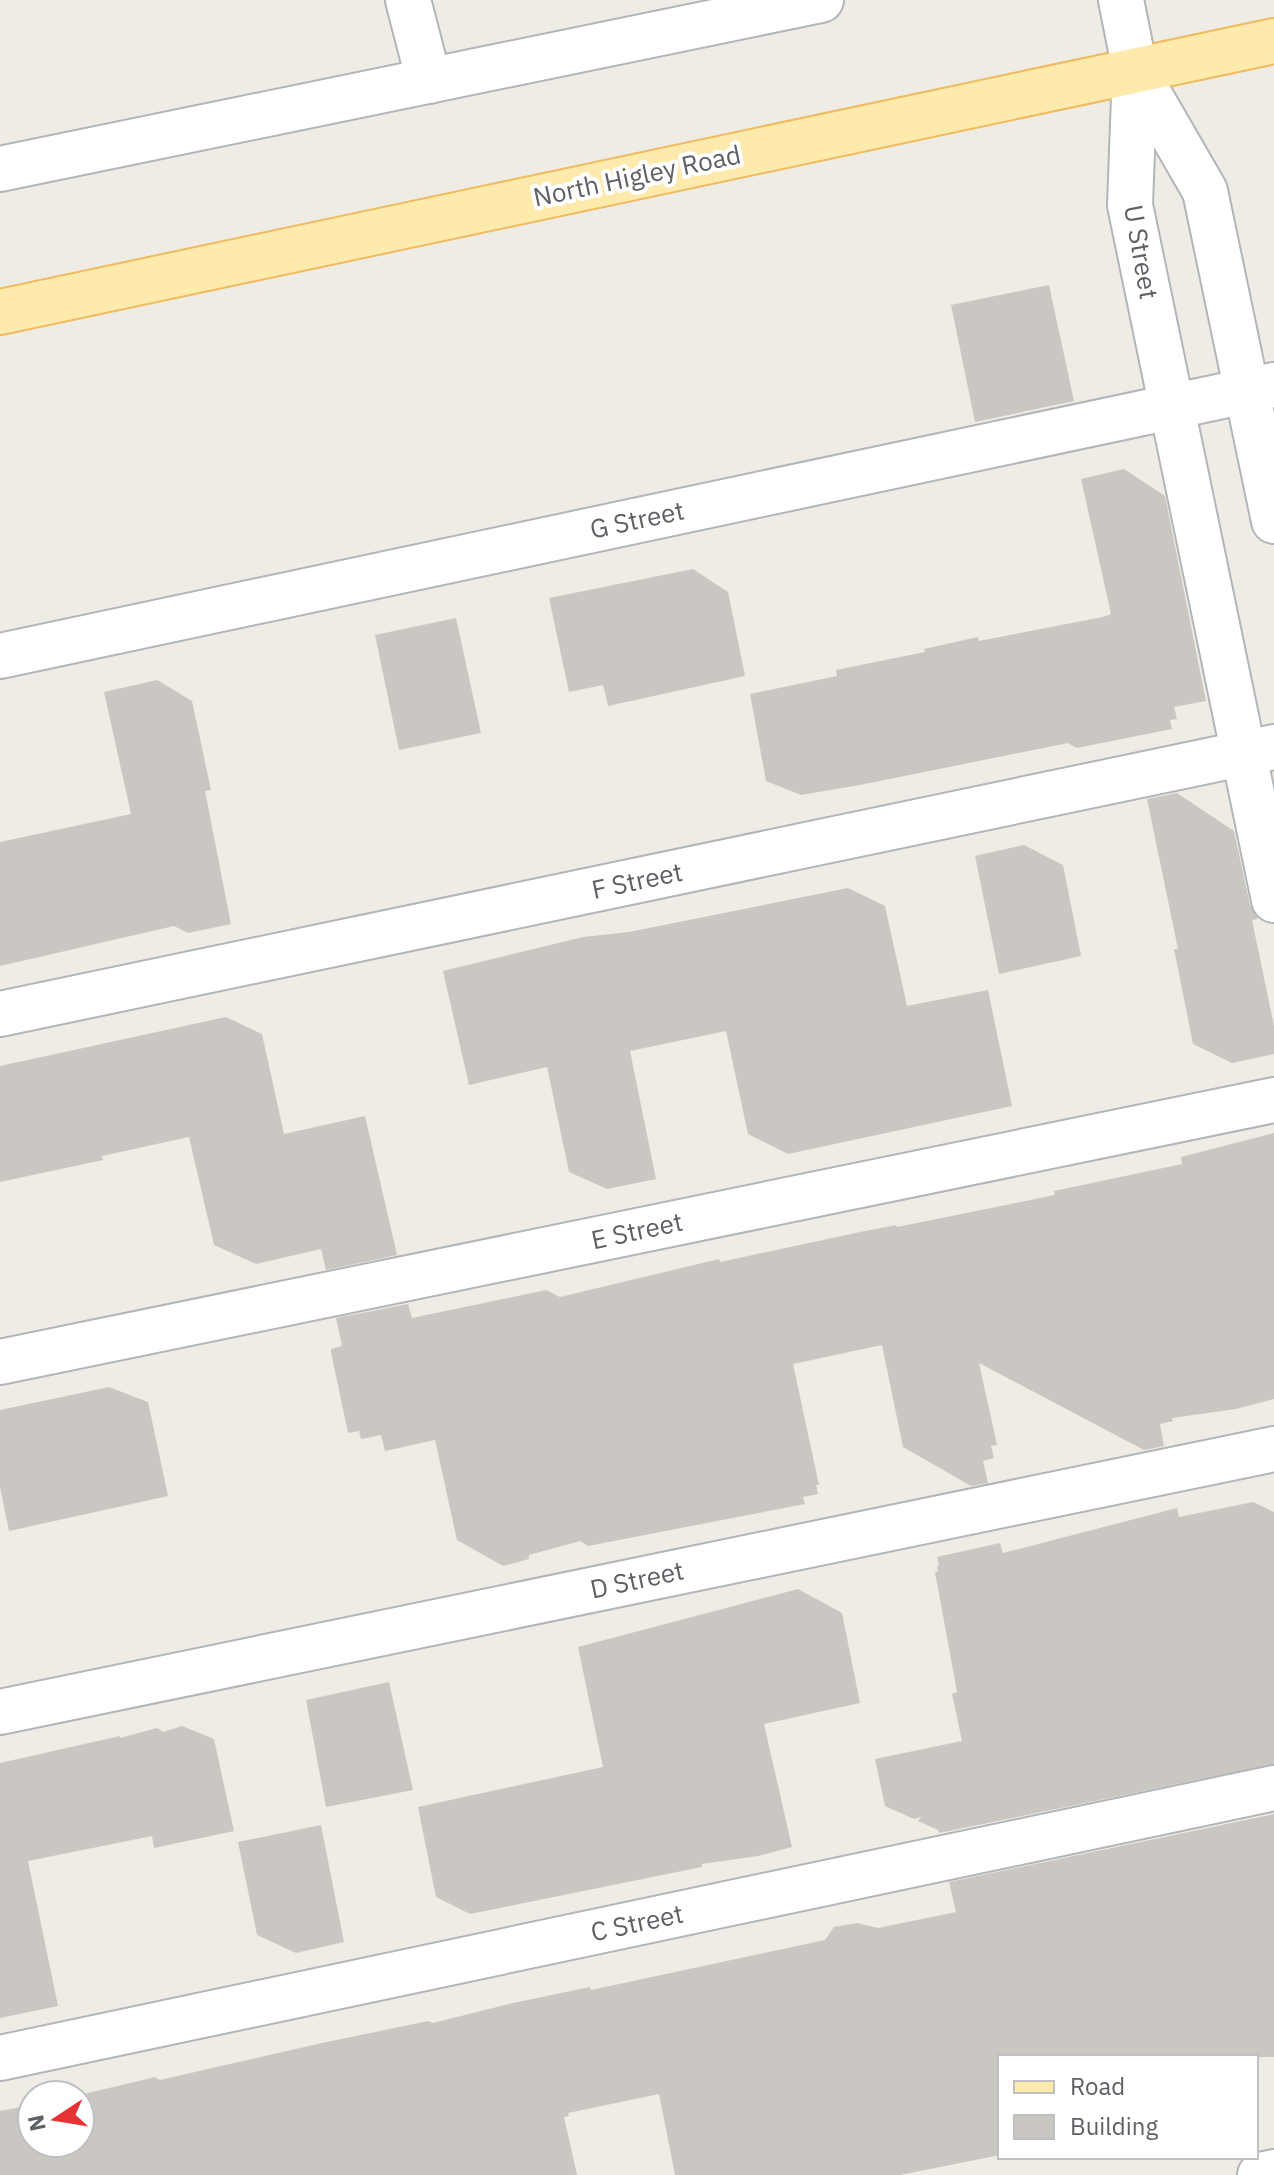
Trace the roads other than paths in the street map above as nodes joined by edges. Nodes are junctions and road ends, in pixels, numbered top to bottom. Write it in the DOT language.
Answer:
graph roads {
  1 [pos="408,0"];
  2 [pos="821,0"];
  3 [pos="1121,0"];
  4 [pos="1274,41"];
  5 [pos="1135,70"];
  6 [pos="429,81"];
  7 [pos="0,169"];
  8 [pos="0,312"];
  9 [pos="1260,388"];
  10 [pos="1171,405"];
  11 [pos="1274,521"];
  12 [pos="0,656"];
  13 [pos="1259,750"];
  14 [pos="1274,900"];
  15 [pos="0,1014"];
  16 [pos="1274,1100"];
  17 [pos="0,1362"];
  18 [pos="1274,1449"];
  19 [pos="0,1712"];
  20 [pos="1274,1788"];
  21 [pos="0,2058"];
  22 [pos="1274,2172"];
  23 [pos="1260,2175"];
  1 -- 6 [label="street"];
  2 -- 6 [label="street"];
  3 -- 5 [label="street"];
  4 -- 5 [label="main road, North Higley Road"];
  5 -- 8 [label="main road, North Higley Road"];
  5 -- 9 [label="street"];
  5 -- 10 [label="street, U Street"];
  6 -- 7 [label="street"];
  9 -- 10 [label="street, G Street"];
  9 -- 11 [label="street"];
  10 -- 12 [label="street, G Street"];
  10 -- 13 [label="street, U Street"];
  13 -- 14 [label="street, U Street"];
  13 -- 15 [label="street, F Street"];
  16 -- 17 [label="street, E Street"];
  18 -- 19 [label="street, D Street"];
  20 -- 21 [label="street, C Street"];
  22 -- 23 [label="street"];
}
